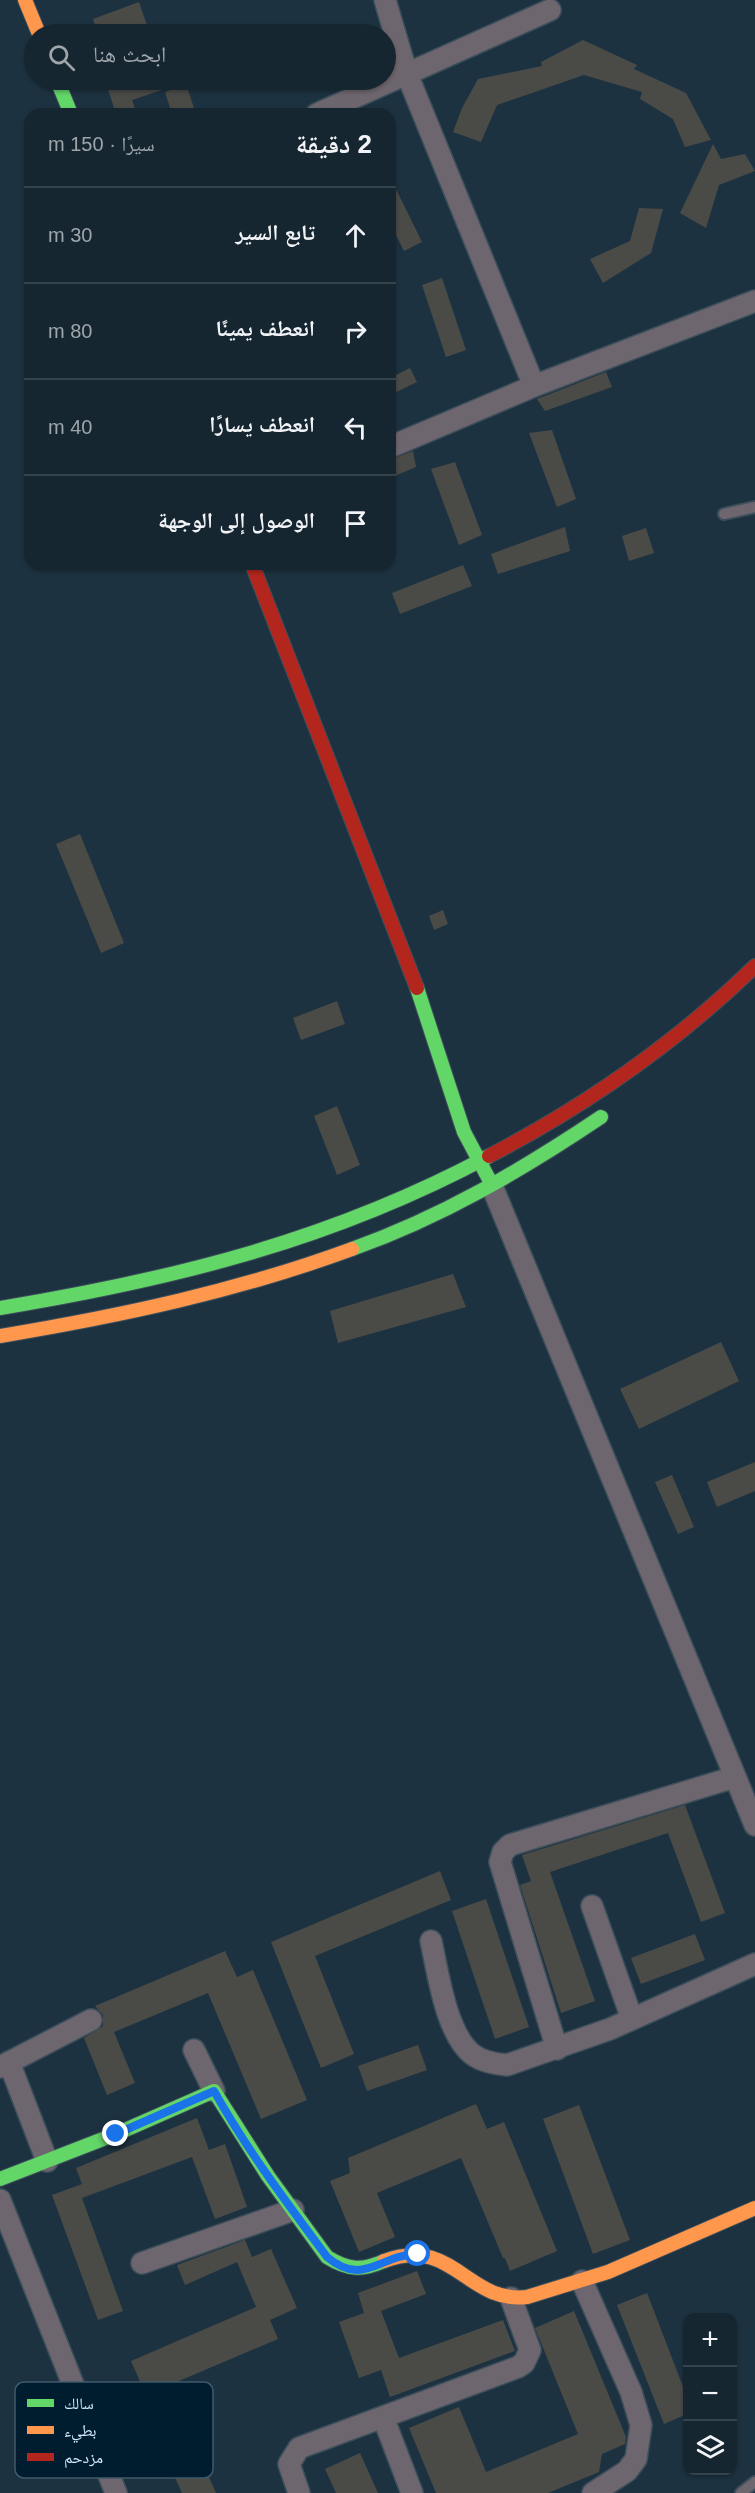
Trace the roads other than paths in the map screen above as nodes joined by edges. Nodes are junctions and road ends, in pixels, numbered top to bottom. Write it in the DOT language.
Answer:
graph roads {
  1 [pos="25,0"];
  2 [pos="385,0"];
  3 [pos="550,10"];
  4 [pos="35,24"];
  5 [pos="392,24"];
  6 [pos="396,37"];
  7 [pos="407,74"];
  8 [pos="396,79"];
  9 [pos="61,90"];
  10 [pos="371,90"];
  11 [pos="69,108"];
  12 [pos="330,108"];
  13 [pos="755,300"];
  14 [pos="534,386"];
  15 [pos="396,444"];
  16 [pos="755,507"];
  17 [pos="724,514"];
  18 [pos="254,570"];
  19 [pos="755,966"];
  20 [pos="610,1111"];
  21 [pos="480,1162"];
  22 [pos="492,1186"];
  23 [pos="0,1308"];
  24 [pos="0,1336"];
  25 [pos="735,1777"];
  26 [pos="755,1825"];
  27 [pos="592,1906"];
  28 [pos="431,1941"];
  29 [pos="755,1964"];
  30 [pos="632,2019"];
  31 [pos="91,2020"];
  32 [pos="557,2049"];
  33 [pos="194,2050"];
  34 [pos="4,2065"];
  35 [pos="214,2091"];
  36 [pos="47,2161"];
  37 [pos="0,2179"];
  38 [pos="0,2200"];
  39 [pos="755,2208"];
  40 [pos="293,2211"];
  41 [pos="142,2263"];
  42 [pos="582,2281"];
  43 [pos="511,2298"];
  44 [pos="72,2382"];
  45 [pos="383,2417"];
  46 [pos="110,2478"];
  47 [pos="755,2482"];
  48 [pos="116,2493"];
  49 [pos="299,2493"];
  50 [pos="412,2493"];
  51 [pos="593,2493"];
  52 [pos="741,2493"];
  1 -- 4 [label="street"];
  2 -- 5 [label="street"];
  3 -- 7 [label="street"];
  6 -- 7 [label="street"];
  7 -- 8 [label="street"];
  7 -- 14 [label="street"];
  9 -- 11 [label="street"];
  10 -- 12 [label="street"];
  13 -- 14 [label="street"];
  14 -- 15 [label="street"];
  16 -- 17 [label="lane"];
  18 -- 21 [label="street"];
  19 -- 21 [label="street"];
  20 -- 22 [label="street"];
  21 -- 22 [label="street"];
  21 -- 23 [label="street"];
  22 -- 24 [label="street"];
  22 -- 25 [label="street"];
  25 -- 26 [label="street"];
  25 -- 32 [label="street"];
  27 -- 30 [label="street"];
  28 -- 32 [label="street"];
  29 -- 30 [label="street"];
  30 -- 32 [label="street"];
  31 -- 34 [label="street"];
  33 -- 35 [label="street"];
  34 -- 36 [label="street"];
  35 -- 36 [label="street"];
  35 -- 40 [label="street"];
  36 -- 37 [label="street"];
  38 -- 44 [label="street"];
  39 -- 42 [label="street"];
  40 -- 41 [label="street"];
  40 -- 43 [label="street"];
  42 -- 43 [label="street"];
  42 -- 51 [label="street"];
  43 -- 45 [label="street"];
  45 -- 49 [label="street"];
  45 -- 50 [label="street"];
  46 -- 48 [label="street"];
  47 -- 52 [label="lane"];
}
